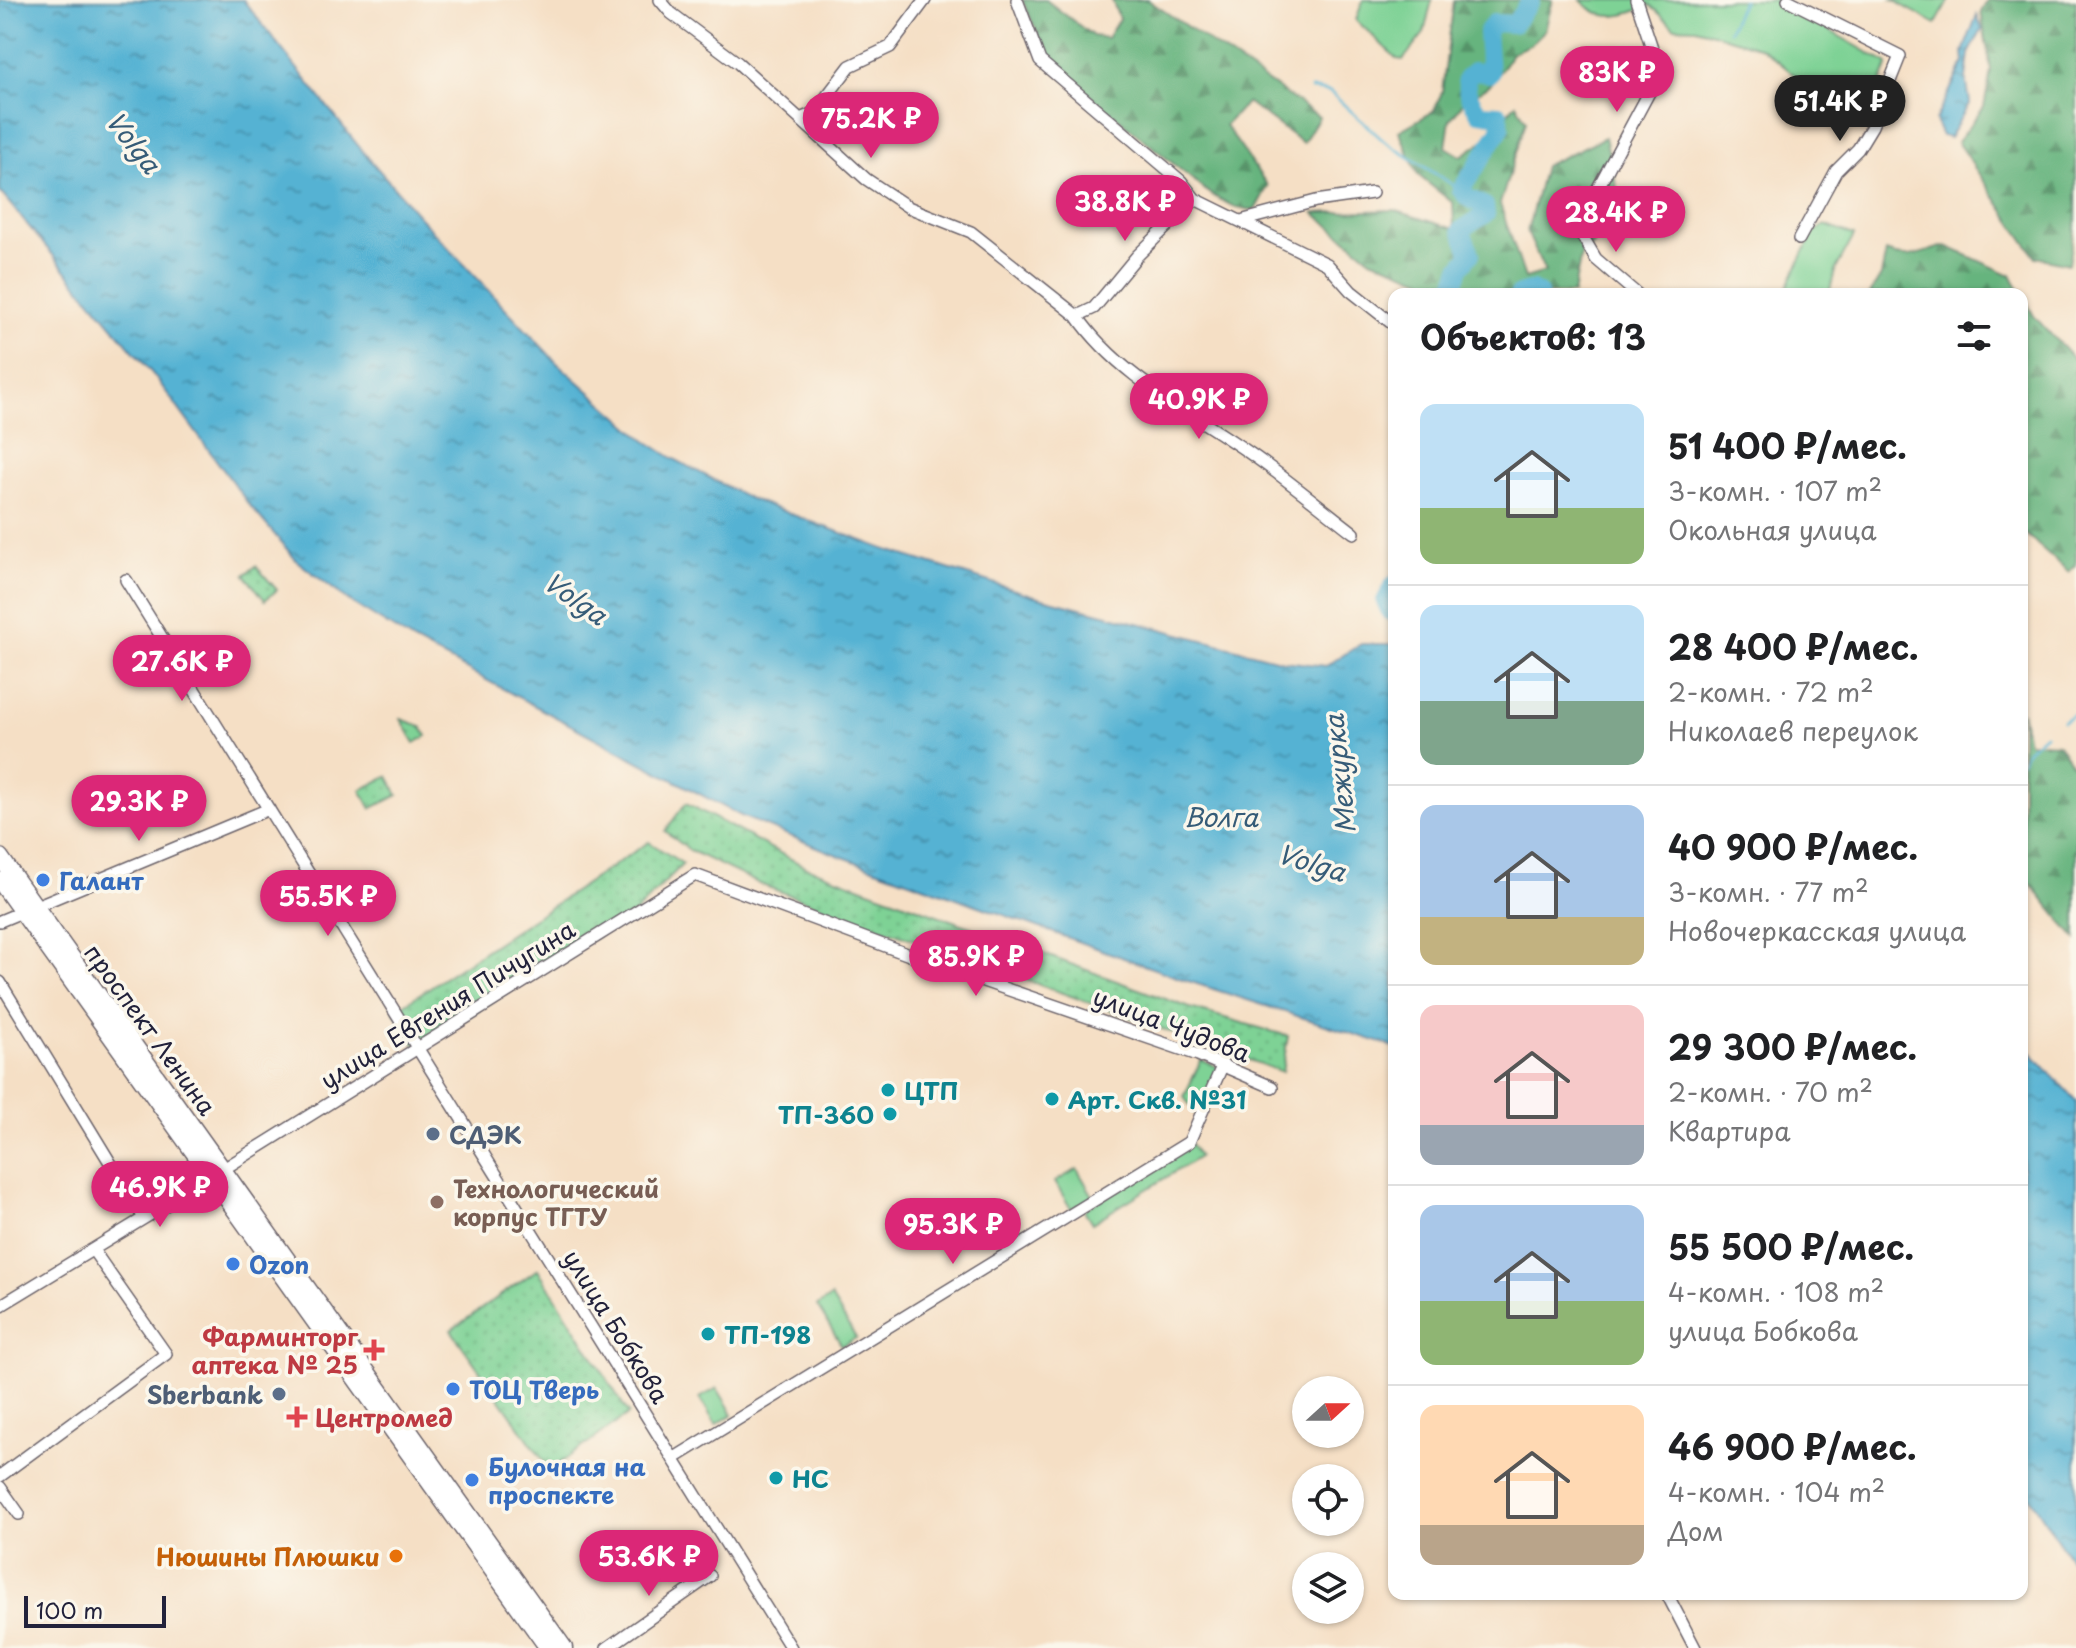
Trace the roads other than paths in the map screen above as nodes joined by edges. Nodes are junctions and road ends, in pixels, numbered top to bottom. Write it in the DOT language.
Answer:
graph roads {
  1 [pos="660,0"];
  2 [pos="925,0"];
  3 [pos="1017,0"];
  4 [pos="1636,0"];
  5 [pos="1788,0"];
  6 [pos="800,119"];
  7 [pos="1372,193"];
  8 [pos="1195,199"];
  9 [pos="1244,220"];
  10 [pos="1799,239"];
  11 [pos="1630,288"];
  12 [pos="1077,316"];
  13 [pos="1388,320"];
  14 [pos="1354,533"];
  15 [pos="126,580"];
  16 [pos="269,809"];
  17 [pos="0,857"];
  18 [pos="695,875"];
  19 [pos="0,881"];
  20 [pos="27,908"];
  21 [pos="0,921"];
  22 [pos="0,982"];
  23 [pos="417,1048"];
  24 [pos="1223,1064"];
  25 [pos="1272,1087"];
  26 [pos="220,1175"];
  27 [pos="144,1218"];
  28 [pos="93,1250"];
  29 [pos="0,1306"];
  30 [pos="673,1459"];
  31 [pos="0,1476"];
  32 [pos="0,1487"];
  33 [pos="19,1514"];
  34 [pos="710,1576"];
  35 [pos="1670,1600"];
  36 [pos="548,1648"];
  37 [pos="564,1648"];
  38 [pos="607,1648"];
  39 [pos="791,1648"];
  40 [pos="1695,1648"];
  1 -- 6 [label="street"];
  2 -- 6 [label="street"];
  3 -- 8 [label="street"];
  4 -- 11 [label="street"];
  5 -- 10 [label="street"];
  6 -- 12 [label="street"];
  7 -- 9 [label="street"];
  8 -- 9 [label="street"];
  8 -- 12 [label="street"];
  9 -- 13 [label="street"];
  12 -- 14 [label="street"];
  15 -- 16 [label="street, улица Бобкова"];
  16 -- 20 [label="street"];
  16 -- 23 [label="street, улица Бобкова"];
  17 -- 20 [label="main road"];
  18 -- 23 [label="street, улица Евгения Пичугина"];
  18 -- 24 [label="street, улица Чудова"];
  19 -- 20 [label="main road"];
  20 -- 21 [label="street"];
  20 -- 26 [label="main road, проспект Ленина"];
  22 -- 27 [label="street"];
  23 -- 26 [label="street, улица Евгения Пичугина"];
  23 -- 30 [label="street, улица Бобкова"];
  24 -- 25 [label="street, улица Чудова"];
  24 -- 30 [label="street"];
  26 -- 27 [label="street, улица Евгения Пичугина"];
  26 -- 36 [label="main road, проспект Ленина"];
  26 -- 37 [label="main road, проспект Ленина"];
  27 -- 28 [label="street, улица Евгения Пичугина"];
  28 -- 29 [label="street, улица Евгения Пичугина"];
  28 -- 31 [label="street"];
  30 -- 39 [label="street, улица Бобкова"];
  32 -- 33 [label="street"];
  34 -- 38 [label="street"];
  35 -- 40 [label="street"];
}
